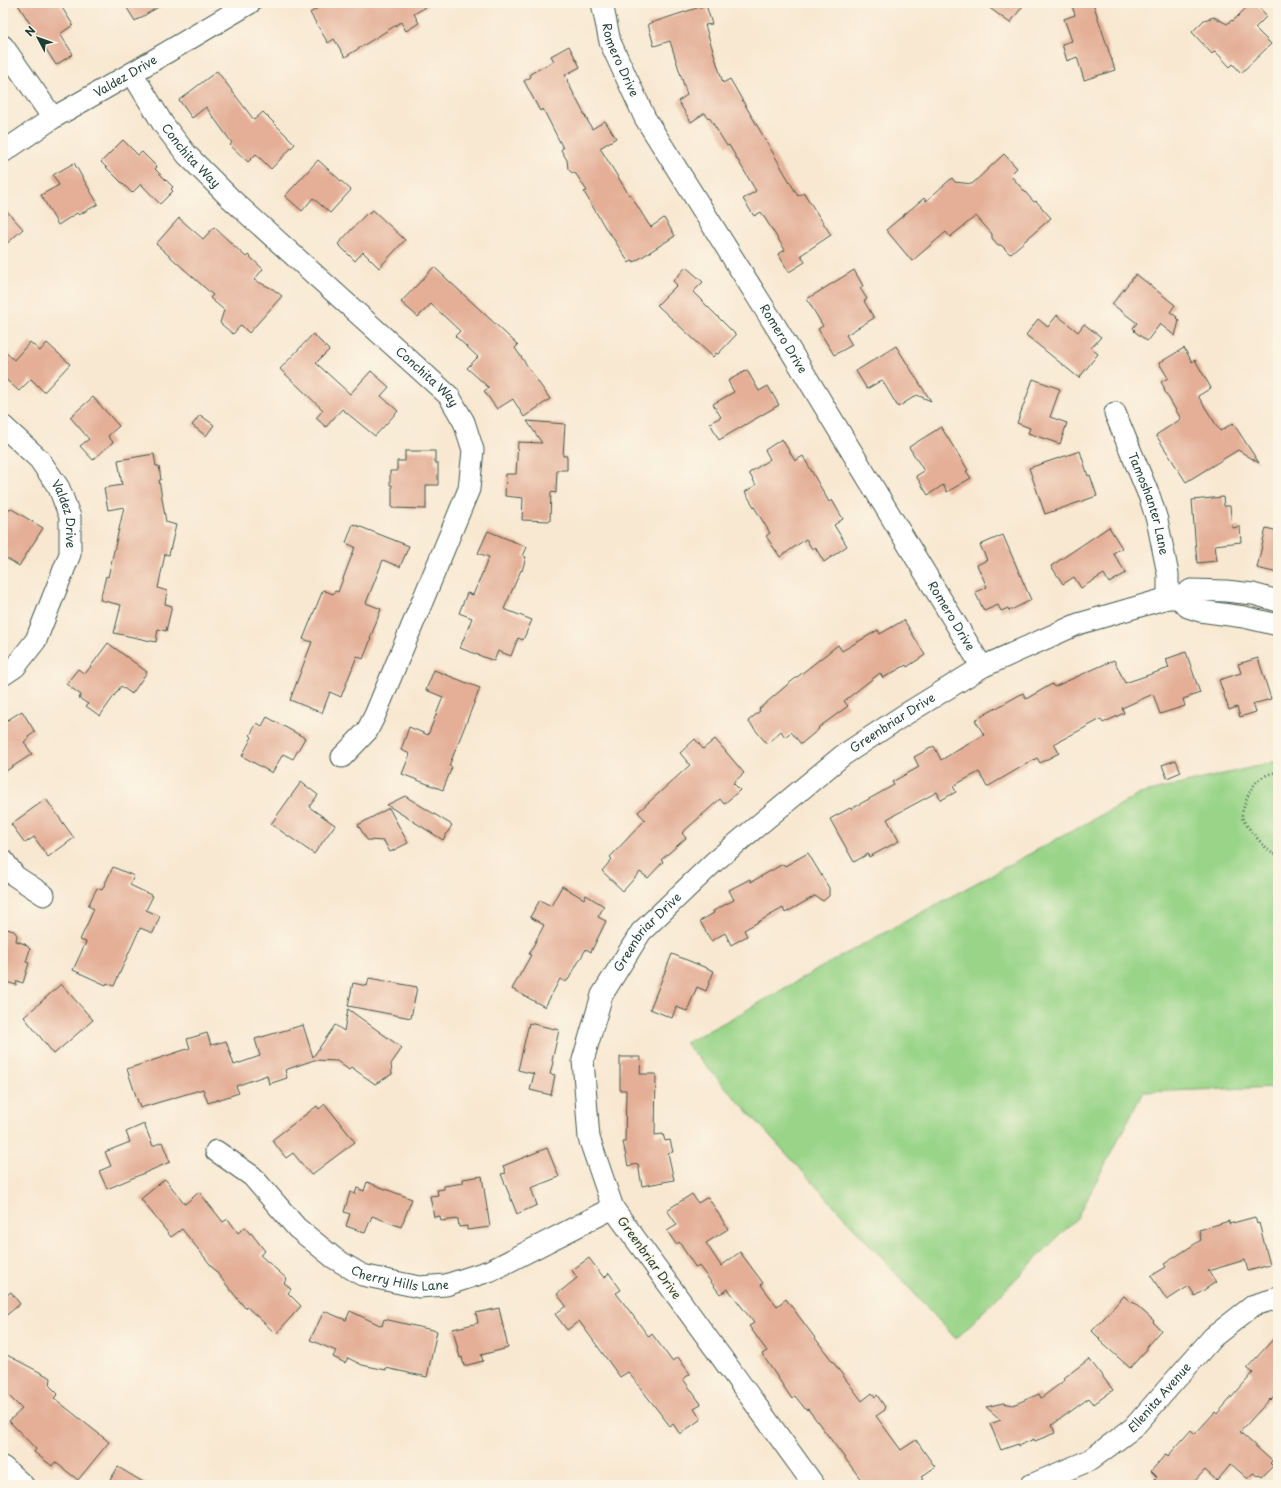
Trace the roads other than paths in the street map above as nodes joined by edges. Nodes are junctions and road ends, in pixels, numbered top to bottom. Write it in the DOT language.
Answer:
graph roads {
  1 [pos="250,3"];
  2 [pos="602,3"];
  3 [pos="3,46"];
  4 [pos="132,73"];
  5 [pos="53,118"];
  6 [pos="3,152"];
  7 [pos="1115,413"];
  8 [pos="3,426"];
  9 [pos="1174,598"];
  10 [pos="1278,601"];
  11 [pos="1278,625"];
  12 [pos="982,667"];
  13 [pos="3,675"];
  14 [pos="342,757"];
  15 [pos="3,860"];
  16 [pos="44,895"];
  17 [pos="216,1151"];
  18 [pos="612,1208"];
  19 [pos="1278,1298"];
  20 [pos="3,1467"];
  21 [pos="23,1485"];
  22 [pos="814,1485"];
  23 [pos="1031,1485"];
  1 -- 4 [label="street, Valdez Drive"];
  2 -- 12 [label="street, Romero Drive"];
  3 -- 5 [label="street"];
  4 -- 5 [label="street, Valdez Drive"];
  4 -- 14 [label="street, Conchita Way"];
  5 -- 6 [label="street, Valdez Drive"];
  7 -- 9 [label="street, Tamoshanter Lane"];
  8 -- 13 [label="street, Valdez Drive"];
  9 -- 10 [label="street, Greenbriar Drive"];
  9 -- 11 [label="street"];
  9 -- 12 [label="street, Greenbriar Drive"];
  12 -- 18 [label="street, Greenbriar Drive"];
  15 -- 16 [label="street"];
  17 -- 18 [label="street, Cherry Hills Lane"];
  18 -- 22 [label="street, Greenbriar Drive"];
  19 -- 23 [label="street, Ellenita Avenue"];
  20 -- 21 [label="street"];
}
